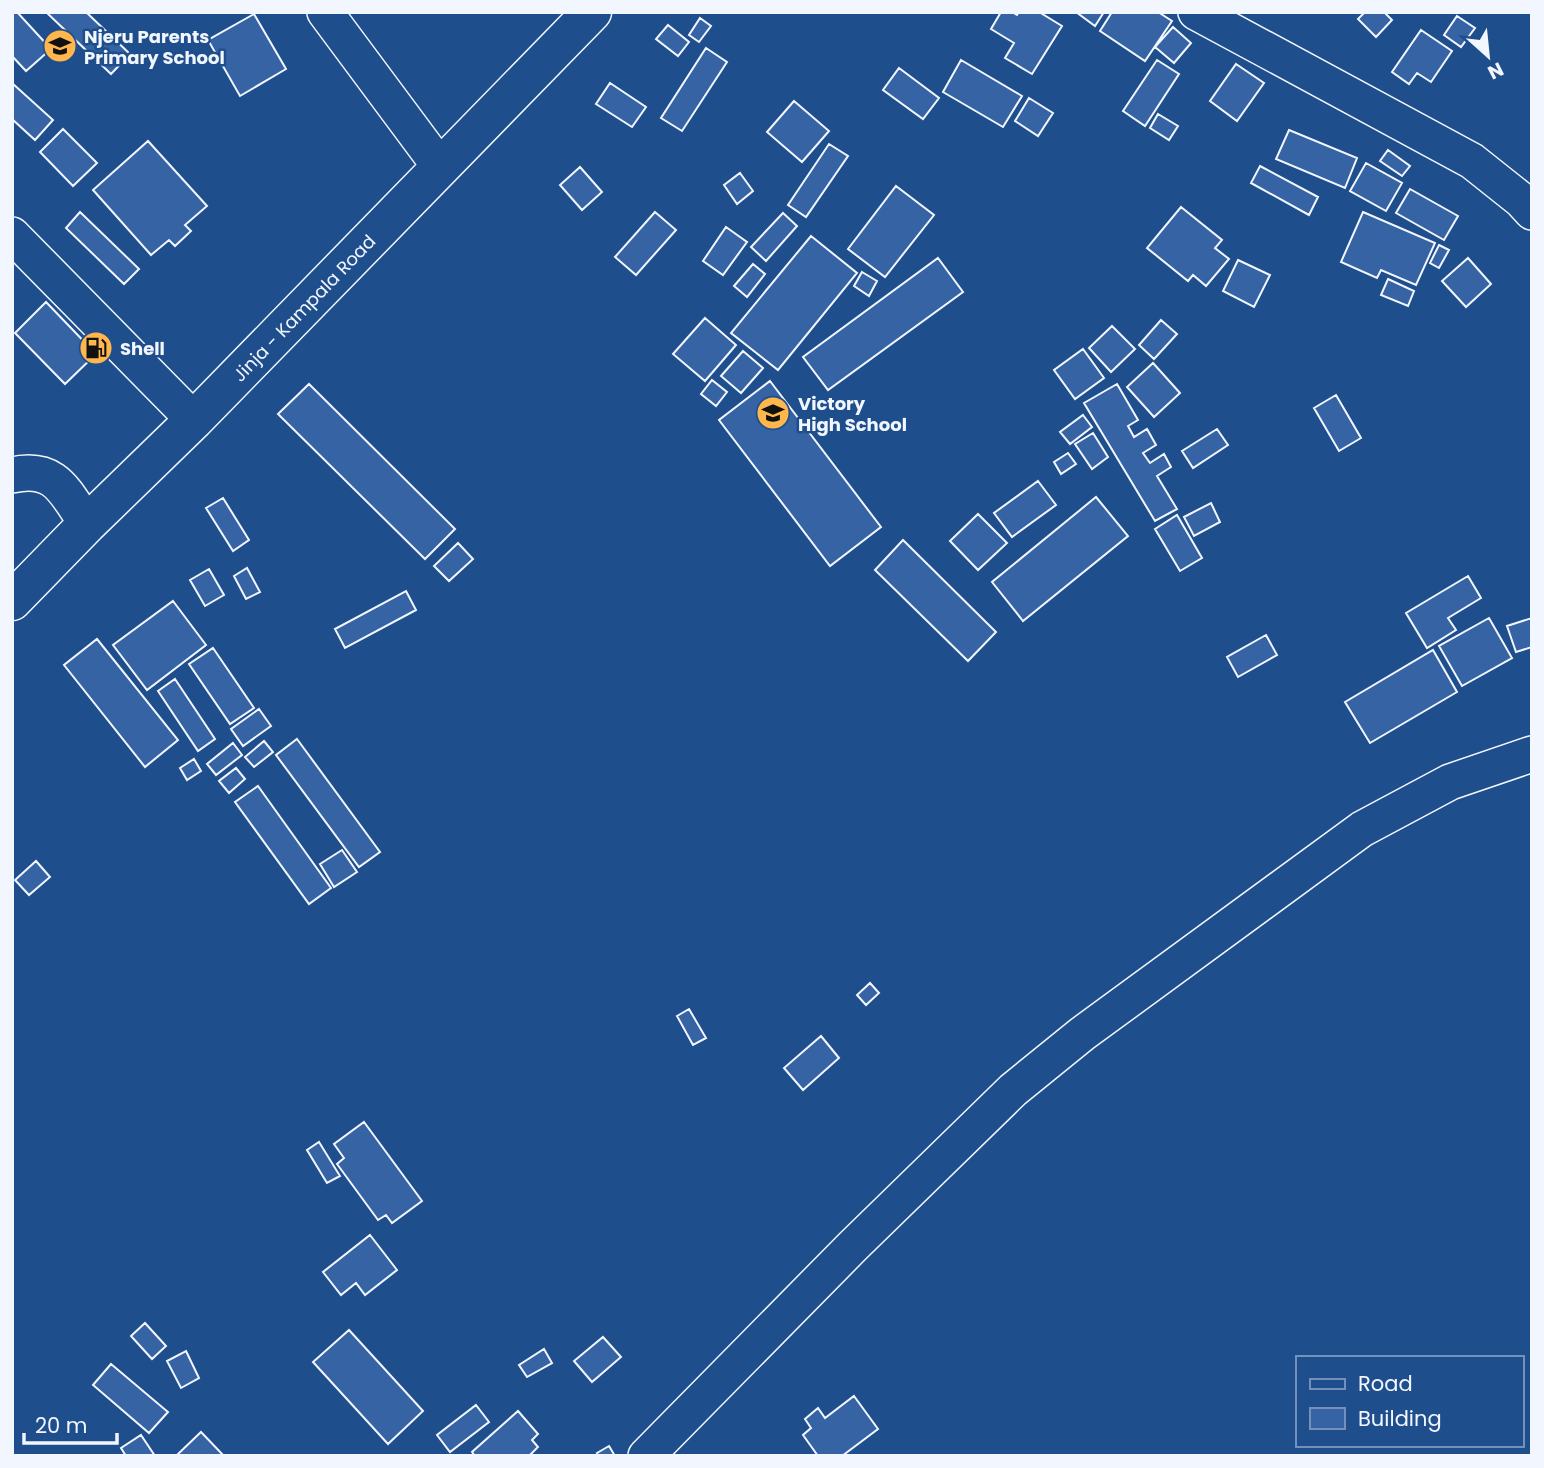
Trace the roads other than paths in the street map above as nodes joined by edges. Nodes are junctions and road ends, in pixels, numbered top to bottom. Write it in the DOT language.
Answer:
graph roads {
  1 [pos="325,12"];
  2 [pos="592,12"];
  3 [pos="1196,12"];
  4 [pos="441,169"];
  5 [pos="1532,212"];
  6 [pos="12,235"];
  7 [pos="194,420"];
  8 [pos="12,475"];
  9 [pos="87,524"];
  10 [pos="12,601"];
  11 [pos="1532,754"];
  12 [pos="646,1456"];
  1 -- 4 [label="street"];
  2 -- 4 [label="highway, Jinja - Kampala Road"];
  3 -- 5 [label="street"];
  4 -- 7 [label="highway, Jinja - Kampala Road"];
  6 -- 7 [label="street"];
  7 -- 9 [label="highway, Jinja - Kampala Road"];
  8 -- 9 [label="street"];
  9 -- 10 [label="highway, Jinja - Kampala Road"];
  11 -- 12 [label="street"];
}
